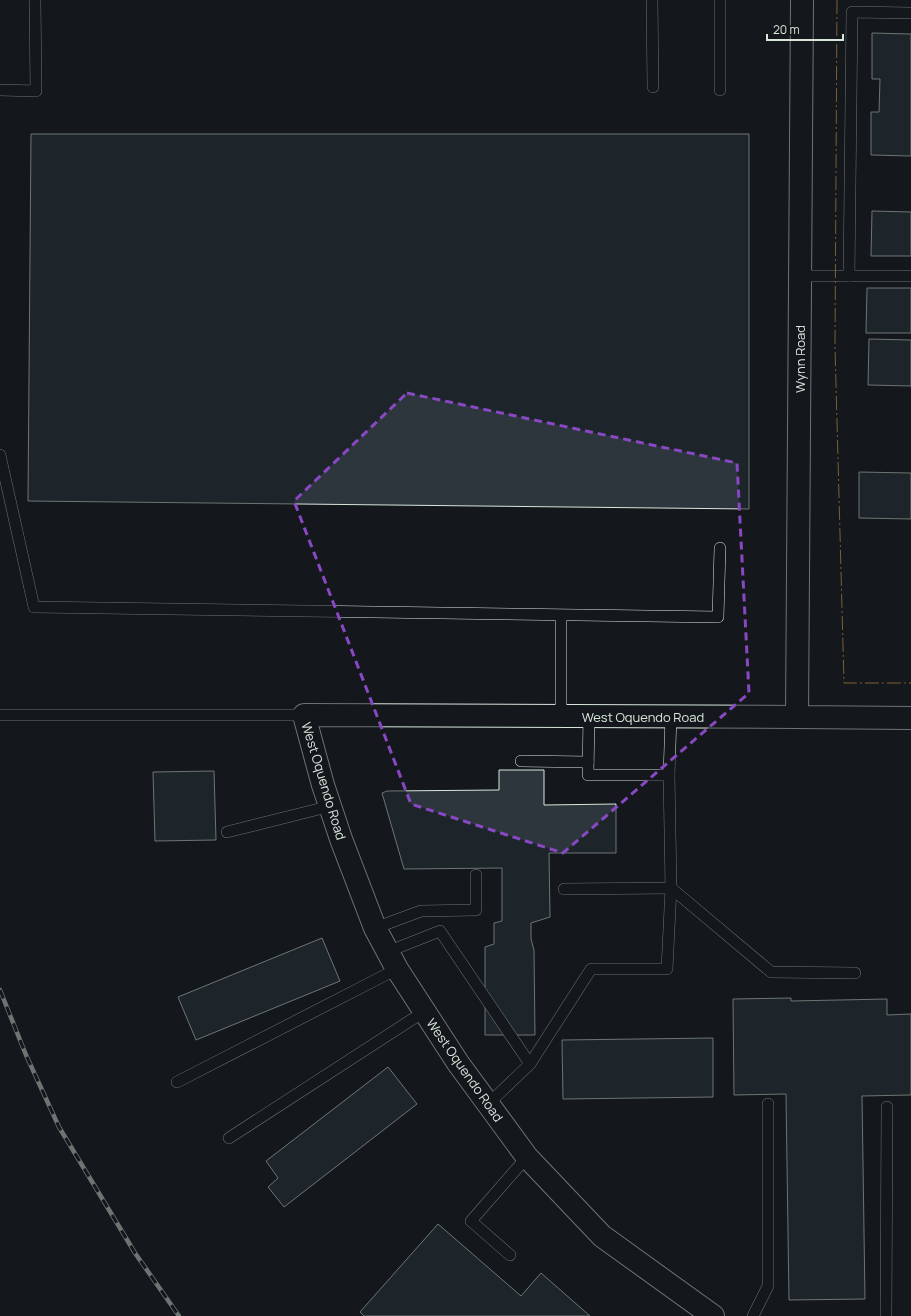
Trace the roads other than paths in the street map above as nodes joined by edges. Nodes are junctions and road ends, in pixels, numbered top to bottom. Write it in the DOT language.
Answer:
graph roads {
  1 [pos="35,0"];
  2 [pos="652,0"];
  3 [pos="720,0"];
  4 [pos="802,0"];
  5 [pos="911,13"];
  6 [pos="654,88"];
  7 [pos="0,90"];
  8 [pos="720,90"];
  9 [pos="800,276"];
  10 [pos="849,276"];
  11 [pos="911,276"];
  12 [pos="0,455"];
  13 [pos="720,548"];
  14 [pos="561,616"];
  15 [pos="0,715"];
  16 [pos="304,715"];
  17 [pos="561,716"];
  18 [pos="589,716"];
  19 [pos="671,717"];
  20 [pos="797,717"];
  21 [pos="911,718"];
  22 [pos="521,761"];
  23 [pos="588,762"];
  24 [pos="670,775"];
  25 [pos="330,806"];
  26 [pos="227,832"];
  27 [pos="476,875"];
  28 [pos="671,888"];
  29 [pos="564,889"];
  30 [pos="376,928"];
  31 [pos="392,960"];
  32 [pos="855,973"];
  33 [pos="425,1011"];
  34 [pos="530,1064"];
  35 [pos="177,1082"];
  36 [pos="488,1104"];
  37 [pos="768,1104"];
  38 [pos="887,1107"];
  39 [pos="229,1138"];
  40 [pos="526,1157"];
  41 [pos="510,1255"];
  42 [pos="713,1316"];
  43 [pos="753,1316"];
  44 [pos="886,1316"];
  1 -- 7 [label="lane"];
  2 -- 6 [label="lane"];
  3 -- 8 [label="lane"];
  4 -- 9 [label="street, Wynn Road"];
  5 -- 10 [label="lane"];
  9 -- 10 [label="lane"];
  9 -- 20 [label="street, Wynn Road"];
  10 -- 11 [label="lane"];
  12 -- 14 [label="lane"];
  13 -- 14 [label="lane"];
  14 -- 17 [label="lane"];
  15 -- 16 [label="lane"];
  16 -- 17 [label="street, West Oquendo Road"];
  16 -- 25 [label="street, West Oquendo Road"];
  17 -- 18 [label="street, West Oquendo Road"];
  18 -- 19 [label="street, West Oquendo Road"];
  18 -- 23 [label="lane"];
  19 -- 20 [label="street, West Oquendo Road"];
  19 -- 24 [label="lane"];
  20 -- 21 [label="street, West Oquendo Road"];
  22 -- 23 [label="lane"];
  23 -- 24 [label="lane"];
  24 -- 28 [label="lane"];
  25 -- 26 [label="lane"];
  25 -- 30 [label="street, West Oquendo Road"];
  27 -- 30 [label="lane"];
  28 -- 29 [label="lane"];
  28 -- 32 [label="lane"];
  28 -- 34 [label="lane"];
  30 -- 31 [label="street, West Oquendo Road"];
  31 -- 33 [label="street, West Oquendo Road"];
  31 -- 34 [label="lane"];
  31 -- 35 [label="lane"];
  33 -- 36 [label="street, West Oquendo Road"];
  33 -- 39 [label="lane"];
  34 -- 36 [label="lane"];
  36 -- 40 [label="street, West Oquendo Road"];
  37 -- 43 [label="lane"];
  38 -- 44 [label="lane"];
  40 -- 41 [label="lane"];
  40 -- 42 [label="street, West Oquendo Road"];
}
